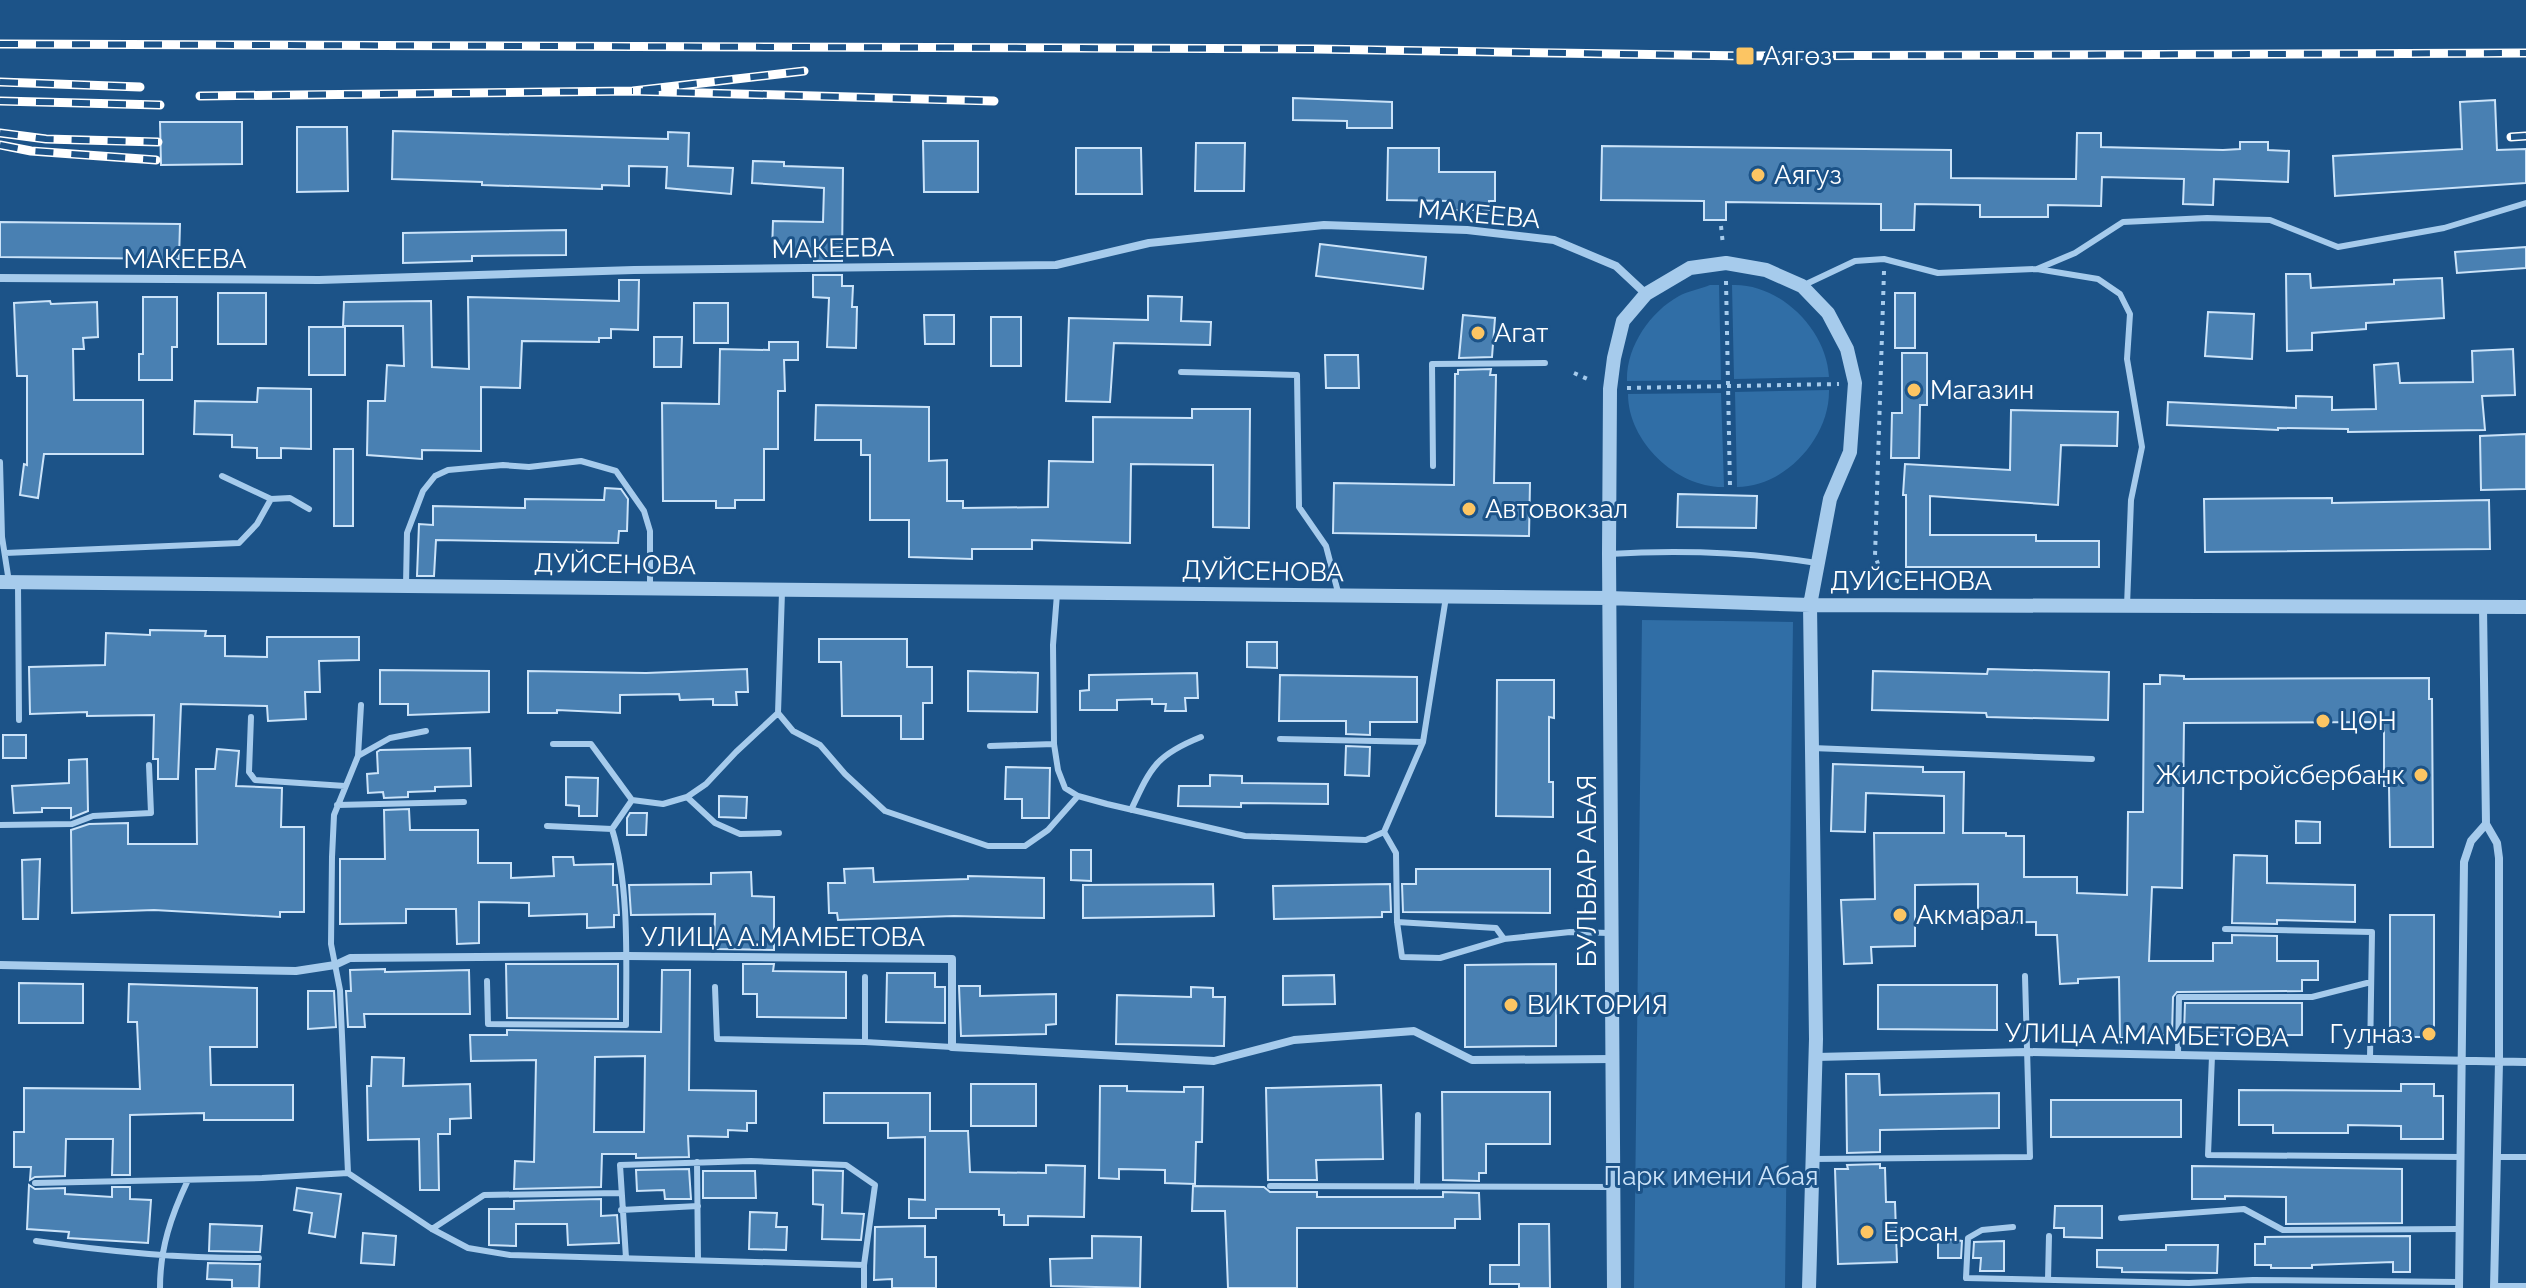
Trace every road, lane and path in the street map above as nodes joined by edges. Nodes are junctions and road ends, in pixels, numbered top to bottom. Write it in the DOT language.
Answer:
graph roads {
  1 [pos="2526,203"];
  2 [pos="1721,226"];
  3 [pos="1884,259"];
  4 [pos="1726,263"];
  5 [pos="2037,269"];
  6 [pos="0,278"];
  7 [pos="1802,286"];
  8 [pos="1646,294"];
  9 [pos="1545,363"];
  10 [pos="1181,372"];
  11 [pos="1574,373"];
  12 [pos="1855,383"];
  13 [pos="1881,383"];
  14 [pos="1728,386"];
  15 [pos="1610,389"];
  16 [pos="0,462"];
  17 [pos="1433,466"];
  18 [pos="222,476"];
  19 [pos="1730,487"];
  20 [pos="271,499"];
  21 [pos="309,509"];
  22 [pos="5,553"];
  23 [pos="1609,554"];
  24 [pos="1817,563"];
  25 [pos="9,582"];
  26 [pos="1917,585"];
  27 [pos="406,586"];
  28 [pos="650,589"];
  29 [pos="782,590"];
  30 [pos="1057,593"];
  31 [pos="1339,596"];
  32 [pos="1446,597"];
  33 [pos="1609,598"];
  34 [pos="1810,605"];
  35 [pos="2127,606"];
  36 [pos="2483,607"];
  37 [pos="2526,607"];
  38 [pos="361,705"];
  39 [pos="778,713"];
  40 [pos="251,717"];
  41 [pos="19,720"];
  42 [pos="426,731"];
  43 [pos="1201,737"];
  44 [pos="1280,739"];
  45 [pos="1423,742"];
  46 [pos="553,744"];
  47 [pos="1054,744"];
  48 [pos="990,746"];
  49 [pos="1812,748"];
  50 [pos="358,756"];
  51 [pos="2092,759"];
  52 [pos="149,765"];
  53 [pos="345,786"];
  54 [pos="1078,796"];
  55 [pos="687,797"];
  56 [pos="632,800"];
  57 [pos="464,802"];
  58 [pos="337,805"];
  59 [pos="1131,810"];
  60 [pos="2486,824"];
  61 [pos="0,825"];
  62 [pos="547,826"];
  63 [pos="612,829"];
  64 [pos="1384,832"];
  65 [pos="779,833"];
  66 [pos="1397,922"];
  67 [pos="2225,929"];
  68 [pos="1612,933"];
  69 [pos="1504,939"];
  70 [pos="627,956"];
  71 [pos="0,965"];
  72 [pos="335,965"];
  73 [pos="2025,976"];
  74 [pos="865,977"];
  75 [pos="487,981"];
  76 [pos="2371,982"];
  77 [pos="715,987"];
  78 [pos="865,1042"];
  79 [pos="952,1047"];
  80 [pos="2027,1052"];
  81 [pos="2178,1055"];
  82 [pos="2212,1056"];
  83 [pos="1816,1057"];
  84 [pos="1613,1059"];
  85 [pos="2370,1059"];
  86 [pos="2463,1061"];
  87 [pos="2499,1062"];
  88 [pos="2526,1062"];
  89 [pos="1418,1115"];
  90 [pos="2461,1157"];
  91 [pos="2497,1157"];
  92 [pos="2526,1157"];
  93 [pos="1813,1159"];
  94 [pos="697,1162"];
  95 [pos="348,1173"];
  96 [pos="188,1180"];
  97 [pos="35,1183"];
  98 [pos="1270,1186"];
  99 [pos="1417,1187"];
  100 [pos="1613,1187"];
  101 [pos="620,1193"];
  102 [pos="698,1206"];
  103 [pos="621,1210"];
  104 [pos="2121,1218"];
  105 [pos="2013,1227"];
  106 [pos="432,1229"];
  107 [pos="2459,1229"];
  108 [pos="2049,1236"];
  109 [pos="36,1241"];
  110 [pos="161,1254"];
  111 [pos="259,1258"];
  112 [pos="626,1258"];
  113 [pos="698,1260"];
  114 [pos="864,1265"];
  115 [pos="2048,1280"];
  116 [pos="2030,1284"];
  117 [pos="2460,1285"];
  118 [pos="2526,1286"];
  119 [pos="2494,1287"];
  120 [pos="160,1288"];
  121 [pos="864,1288"];
  122 [pos="1614,1288"];
  123 [pos="1809,1288"];
  1 -- 5 [label="lane"];
  2 -- 4 [label="path"];
  3 -- 5 [label="lane"];
  3 -- 7 [label="lane"];
  3 -- 13 [label="path"];
  4 -- 7 [label="street"];
  4 -- 8 [label="street"];
  4 -- 14 [label="path"];
  5 -- 35 [label="lane"];
  6 -- 8 [label="street, МАКЕЕВА"];
  7 -- 12 [label="street"];
  8 -- 15 [label="street"];
  9 -- 17 [label="lane"];
  10 -- 31 [label="lane"];
  11 -- 15 [label="path"];
  12 -- 13 [label="path"];
  12 -- 14 [label="path"];
  12 -- 24 [label="street"];
  13 -- 26 [label="path"];
  14 -- 15 [label="path"];
  14 -- 19 [label="path"];
  15 -- 23 [label="street"];
  16 -- 22 [label="lane"];
  18 -- 20 [label="lane"];
  20 -- 21 [label="lane"];
  20 -- 22 [label="lane"];
  22 -- 25 [label="lane"];
  23 -- 24 [label="lane"];
  23 -- 33 [label="street"];
  24 -- 34 [label="street"];
  25 -- 27 [label="street, ДУЙСЕНОВА"];
  25 -- 41 [label="lane"];
  27 -- 28 [label="street, ДУЙСЕНОВА"];
  27 -- 28 [label="lane"];
  28 -- 29 [label="street, ДУЙСЕНОВА"];
  29 -- 30 [label="street, ДУЙСЕНОВА"];
  29 -- 39 [label="lane"];
  30 -- 31 [label="street, ДУЙСЕНОВА"];
  30 -- 47 [label="lane"];
  31 -- 32 [label="street, ДУЙСЕНОВА"];
  32 -- 33 [label="street, ДУЙСЕНОВА"];
  32 -- 45 [label="lane"];
  33 -- 34 [label="street, ДУЙСЕНОВА"];
  33 -- 68 [label="street, БУЛЬВАР АБАЯ"];
  34 -- 35 [label="street, ДУЙСЕНОВА"];
  34 -- 49 [label="street"];
  35 -- 36 [label="street, ДУЙСЕНОВА"];
  36 -- 37 [label="street, ДУЙСЕНОВА"];
  36 -- 60 [label="street"];
  38 -- 50 [label="lane"];
  39 -- 54 [label="lane"];
  39 -- 55 [label="lane"];
  40 -- 53 [label="lane"];
  42 -- 50 [label="lane"];
  43 -- 59 [label="lane"];
  44 -- 45 [label="lane"];
  45 -- 64 [label="lane"];
  46 -- 56 [label="lane"];
  47 -- 48 [label="lane"];
  47 -- 54 [label="lane"];
  49 -- 51 [label="lane"];
  49 -- 83 [label="street"];
  50 -- 53 [label="lane"];
  52 -- 61 [label="lane"];
  53 -- 58 [label="lane"];
  54 -- 59 [label="lane"];
  55 -- 56 [label="lane"];
  55 -- 65 [label="lane"];
  56 -- 63 [label="lane"];
  57 -- 58 [label="lane"];
  58 -- 72 [label="lane"];
  59 -- 64 [label="lane"];
  60 -- 86 [label="street"];
  60 -- 87 [label="street"];
  62 -- 63 [label="lane"];
  63 -- 70 [label="lane"];
  64 -- 66 [label="lane"];
  66 -- 69 [label="lane"];
  66 -- 69 [label="lane"];
  67 -- 76 [label="lane"];
  68 -- 69 [label="lane"];
  68 -- 84 [label="street, БУЛЬВАР АБАЯ"];
  70 -- 72 [label="street, УЛИЦА А.МАМБЕТОВА"];
  70 -- 75 [label="lane"];
  70 -- 79 [label="street, УЛИЦА А.МАМБЕТОВА"];
  71 -- 72 [label="street, УЛИЦА А.МАМБЕТОВА"];
  72 -- 95 [label="lane"];
  73 -- 80 [label="lane"];
  74 -- 78 [label="lane"];
  76 -- 81 [label="lane"];
  76 -- 85 [label="lane"];
  77 -- 78 [label="lane"];
  78 -- 79 [label="lane"];
  79 -- 84 [label="street"];
  80 -- 81 [label="street, УЛИЦА А.МАМБЕТОВА"];
  80 -- 83 [label="street, УЛИЦА А.МАМБЕТОВА"];
  80 -- 93 [label="lane"];
  81 -- 82 [label="street, УЛИЦА А.МАМБЕТОВА"];
  82 -- 85 [label="street, УЛИЦА А.МАМБЕТОВА"];
  82 -- 90 [label="lane"];
  83 -- 93 [label="street"];
  84 -- 100 [label="street, БУЛЬВАР АБАЯ"];
  85 -- 86 [label="street, УЛИЦА А.МАМБЕТОВА"];
  86 -- 87 [label="street, УЛИЦА А.МАМБЕТОВА"];
  86 -- 90 [label="street"];
  87 -- 88 [label="street, УЛИЦА А.МАМБЕТОВА"];
  87 -- 91 [label="street"];
  89 -- 99 [label="lane"];
  90 -- 107 [label="street"];
  91 -- 92 [label="lane"];
  91 -- 119 [label="street"];
  93 -- 123 [label="street"];
  94 -- 101 [label="lane"];
  94 -- 102 [label="lane"];
  94 -- 114 [label="lane"];
  95 -- 96 [label="lane"];
  95 -- 106 [label="lane"];
  96 -- 97 [label="lane"];
  96 -- 110 [label="lane"];
  98 -- 99 [label="lane"];
  99 -- 100 [label="lane"];
  100 -- 122 [label="street, БУЛЬВАР АБАЯ"];
  101 -- 103 [label="lane"];
  101 -- 106 [label="lane"];
  102 -- 103 [label="lane"];
  102 -- 113 [label="lane"];
  103 -- 112 [label="lane"];
  104 -- 107 [label="lane"];
  105 -- 116 [label="lane"];
  106 -- 112 [label="lane"];
  107 -- 117 [label="street"];
  108 -- 115 [label="lane"];
  109 -- 110 [label="lane"];
  110 -- 111 [label="lane"];
  110 -- 120 [label="lane"];
  112 -- 113 [label="lane"];
  113 -- 114 [label="lane"];
  114 -- 121 [label="lane"];
  115 -- 116 [label="lane"];
  115 -- 117 [label="lane"];
  118 -- 119 [label="lane"];
}
